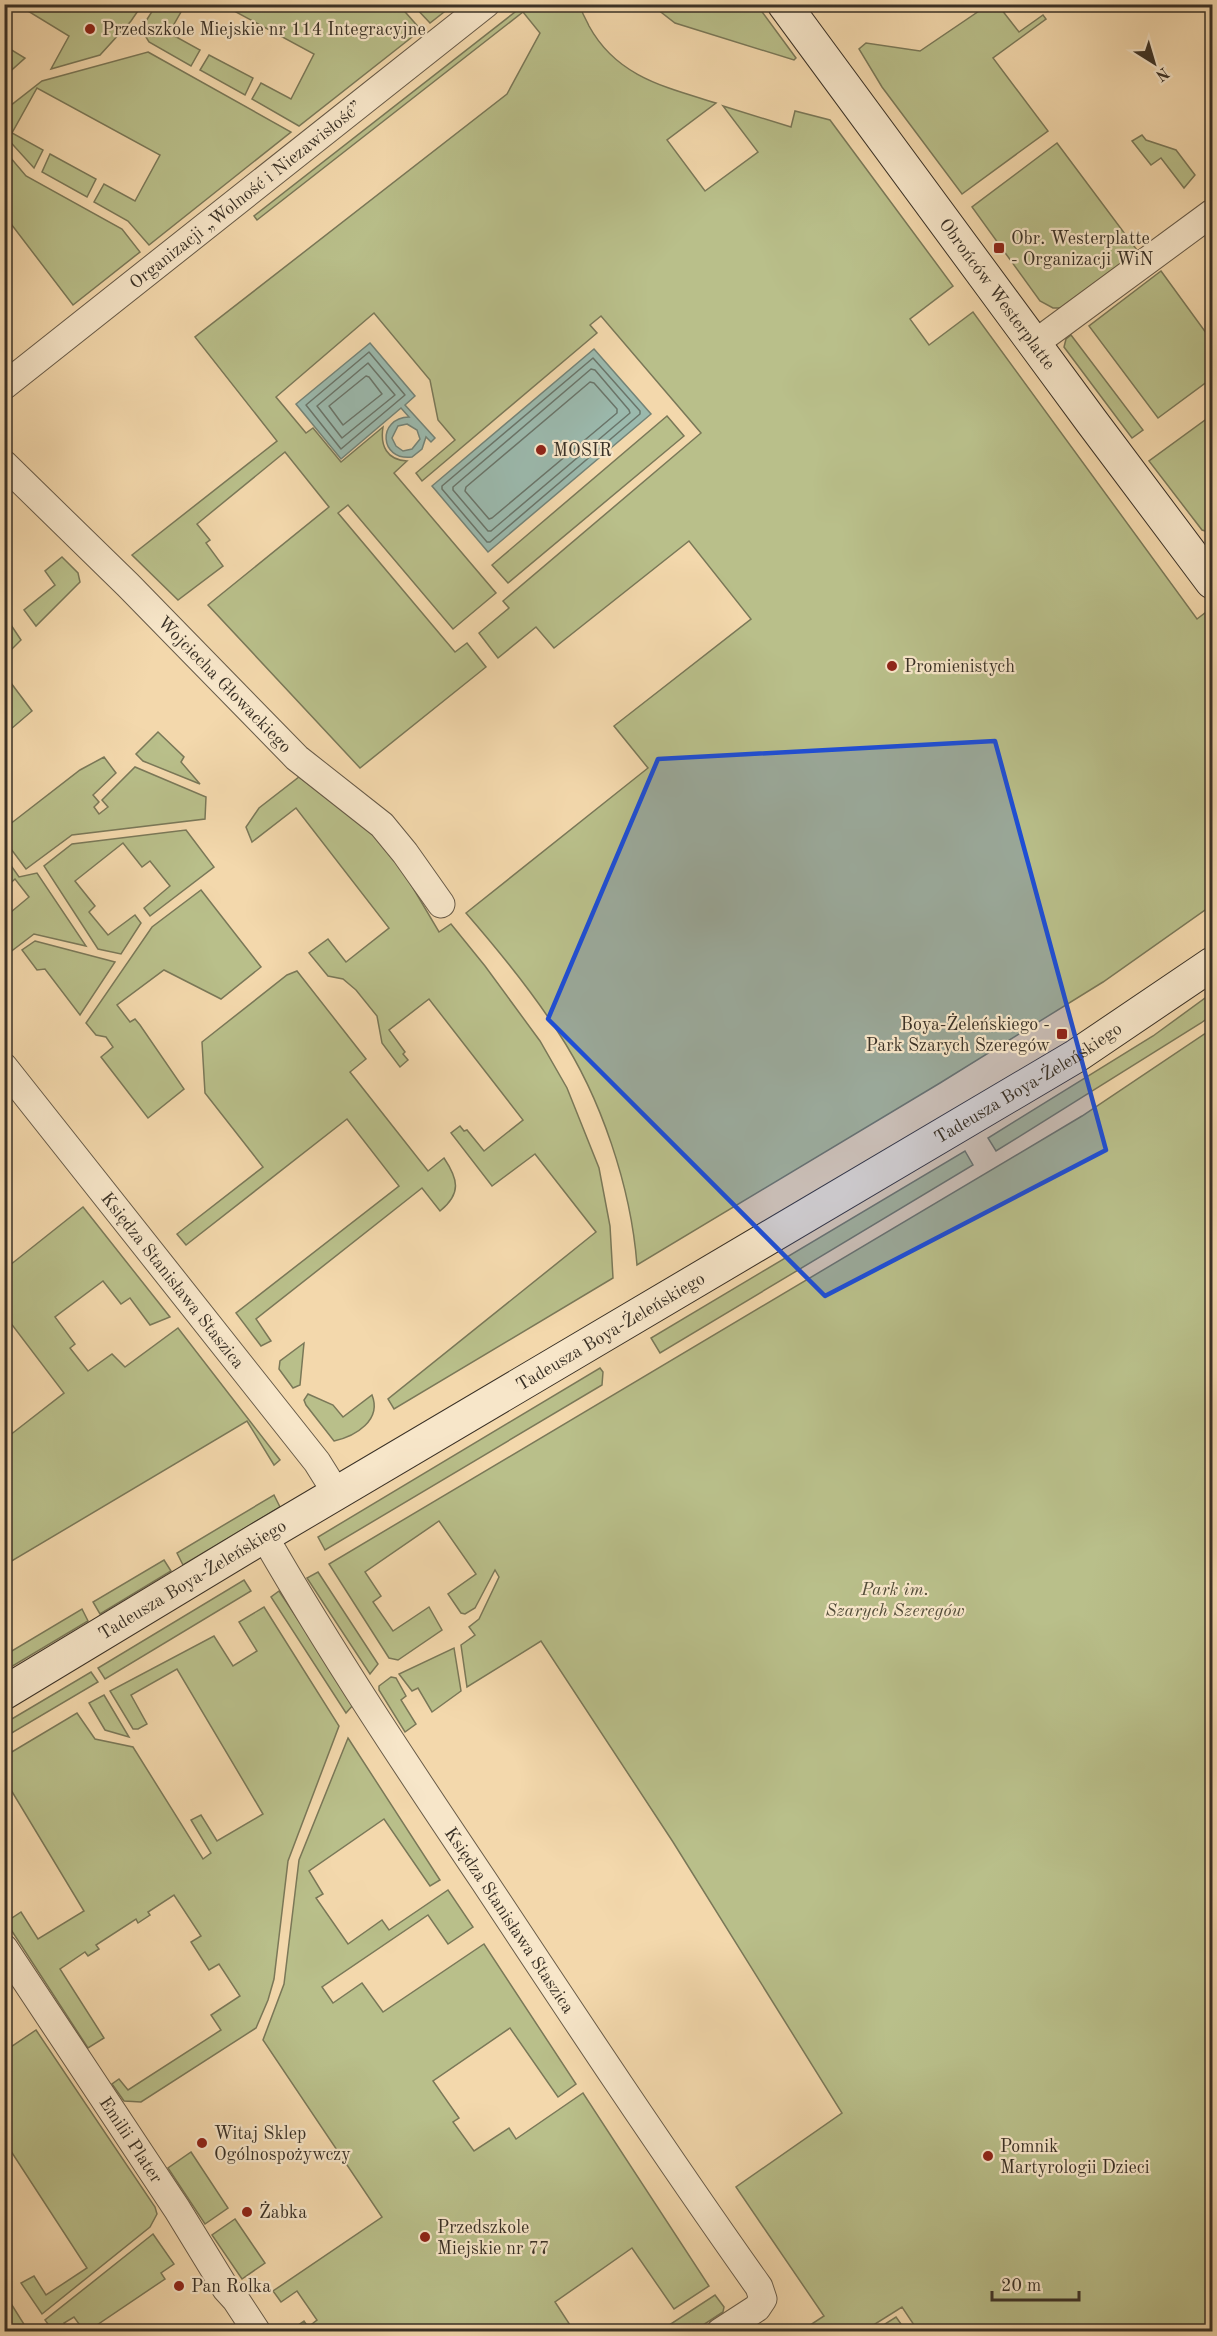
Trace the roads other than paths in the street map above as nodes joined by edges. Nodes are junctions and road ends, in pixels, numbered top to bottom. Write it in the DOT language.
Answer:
graph roads {
  1 [pos="486,4"];
  2 [pos="784,4"];
  3 [pos="1212,213"];
  4 [pos="1034,344"];
  5 [pos="4,386"];
  6 [pos="4,464"];
  7 [pos="1212,582"];
  8 [pos="441,904"];
  9 [pos="1212,964"];
  10 [pos="4,1067"];
  11 [pos="337,1494"];
  12 [pos="264,1536"];
  13 [pos="4,1693"];
  14 [pos="4,1948"];
  15 [pos="257,2331"];
  16 [pos="720,2331"];
  1 -- 5 [label="street, Organizacji „Wolność i Niezawisłość”"];
  2 -- 4 [label="street, Obrońców Westerplatte"];
  3 -- 4 [label="street"];
  4 -- 7 [label="street, Obrońców Westerplatte"];
  6 -- 8 [label="street, Wojciecha Głowackiego"];
  9 -- 11 [label="street, Tadeusza Boya-Żeleńskiego"];
  10 -- 11 [label="street, Księdza Stanisława Staszica"];
  11 -- 12 [label="street, Tadeusza Boya-Żeleńskiego"];
  12 -- 13 [label="street, Tadeusza Boya-Żeleńskiego"];
  12 -- 16 [label="street, Księdza Stanisława Staszica"];
  14 -- 15 [label="street, Emilii Plater"];
}
